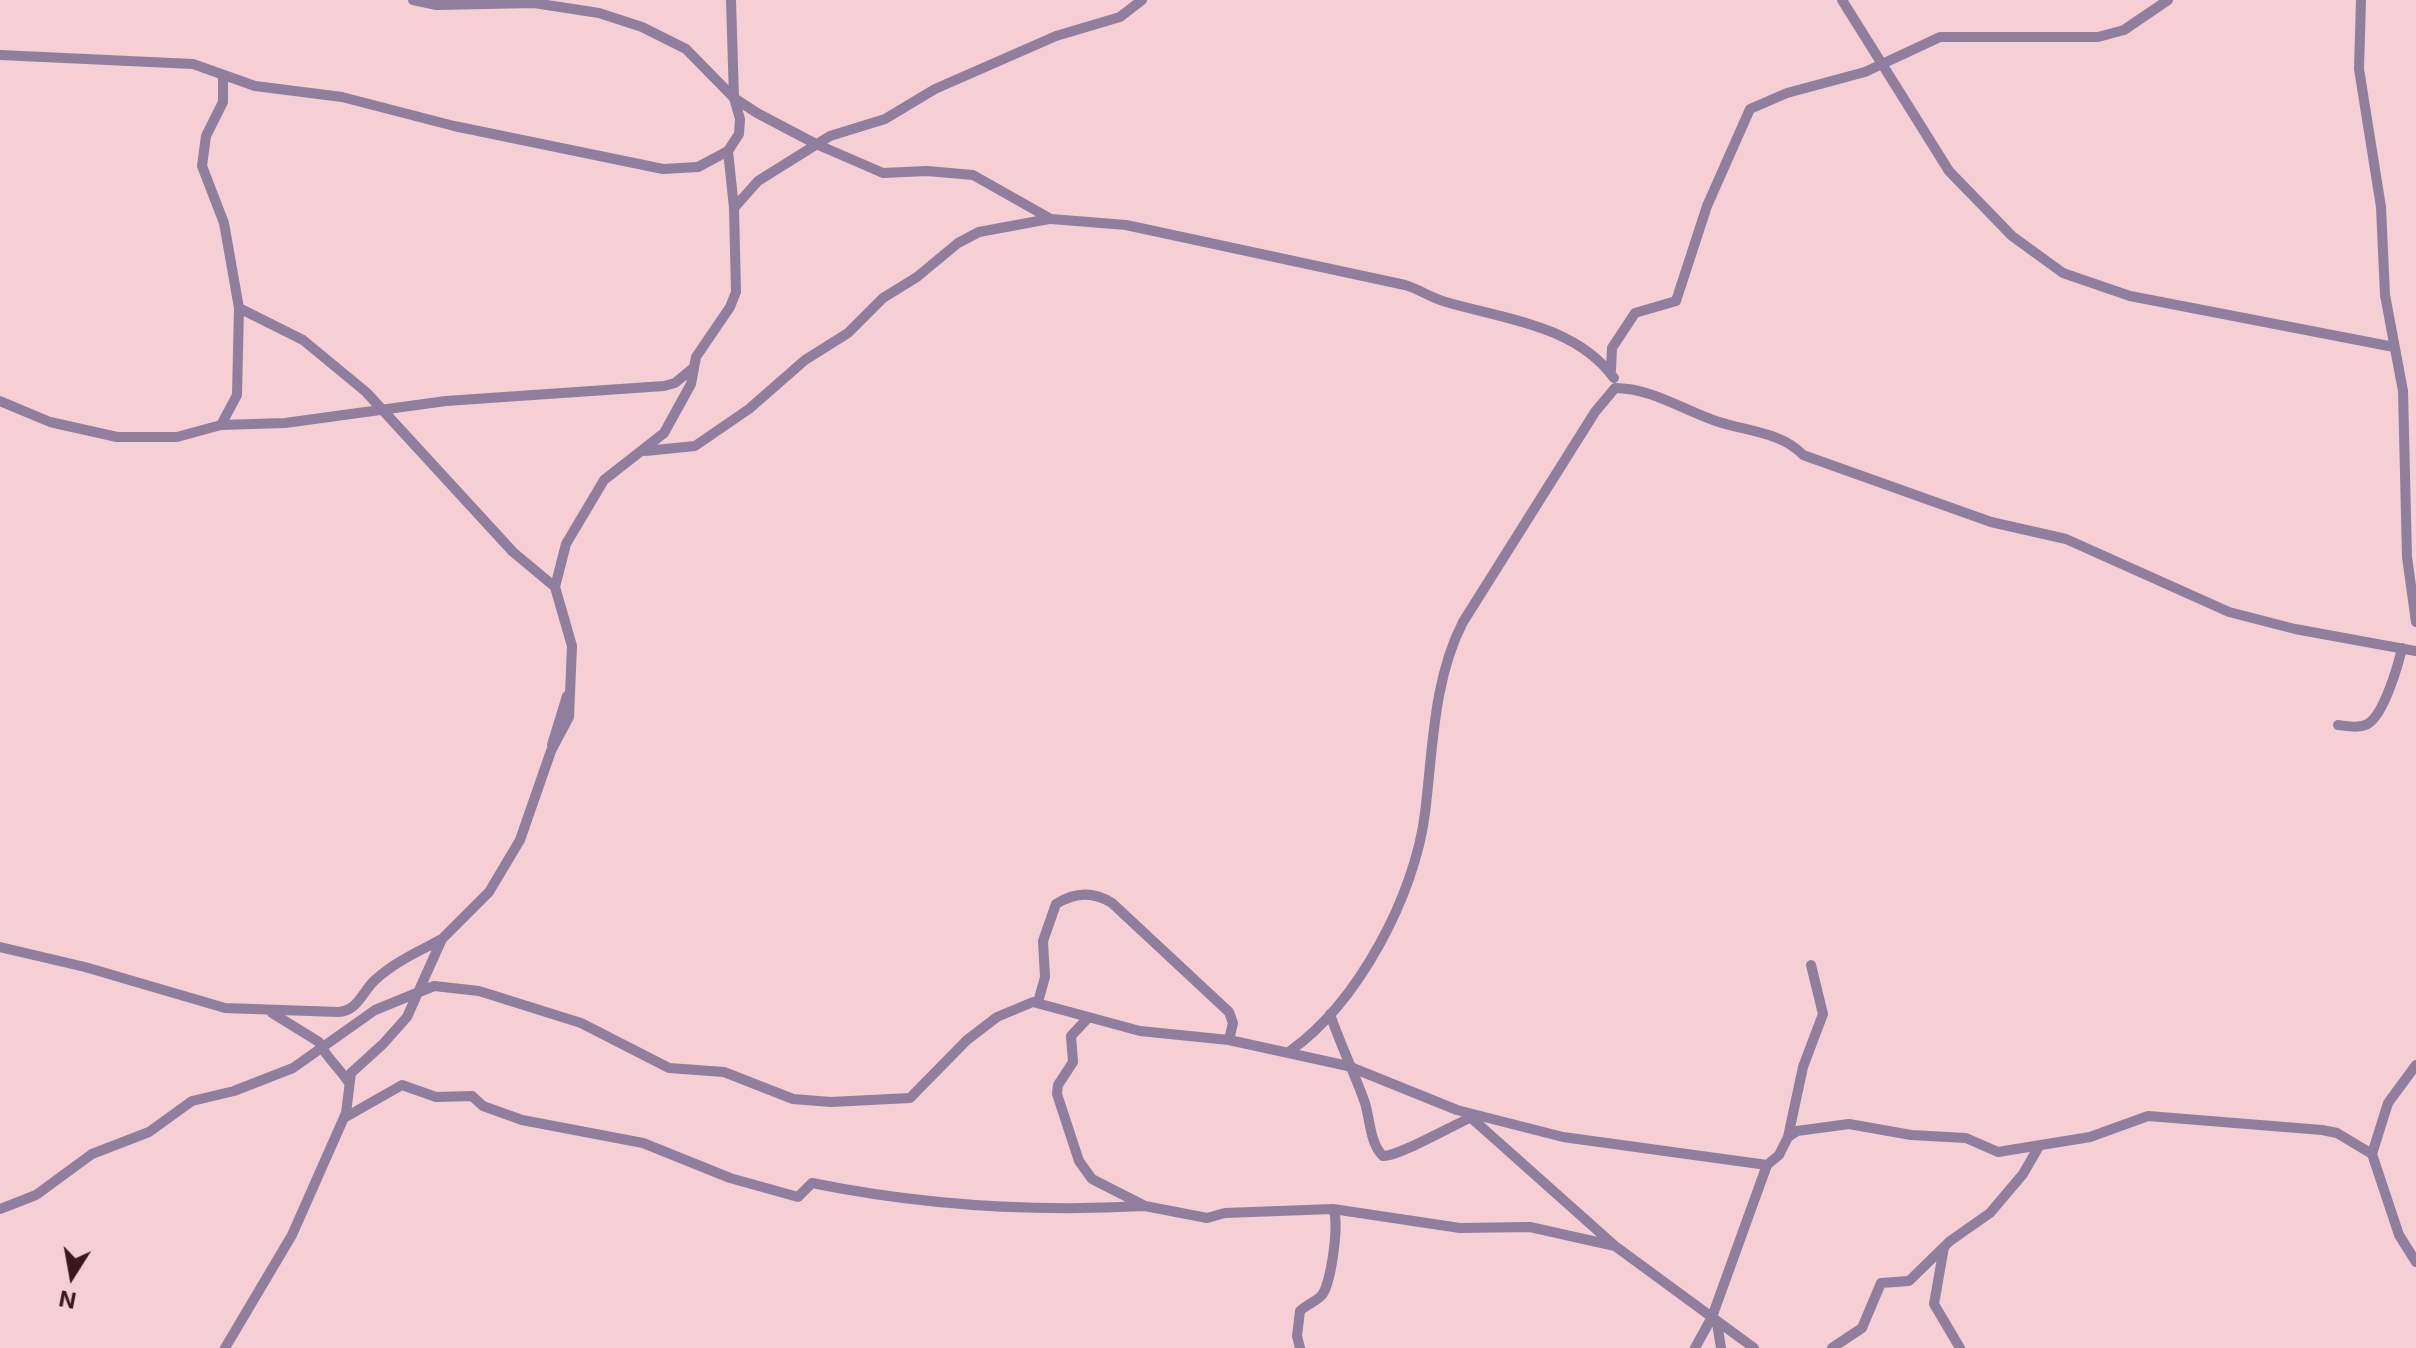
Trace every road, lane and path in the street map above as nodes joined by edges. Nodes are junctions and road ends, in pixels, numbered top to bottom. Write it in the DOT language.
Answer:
graph roads {
  1 [pos="413,0"];
  2 [pos="731,0"];
  3 [pos="1142,0"];
  4 [pos="1842,0"];
  5 [pos="2168,0"];
  6 [pos="2361,0"];
  7 [pos="0,55"];
  8 [pos="1880,65"];
  9 [pos="223,76"];
  10 [pos="734,98"];
  11 [pos="816,144"];
  12 [pos="728,151"];
  13 [pos="734,208"];
  14 [pos="1051,219"];
  15 [pos="239,308"];
  16 [pos="2394,347"];
  17 [pos="696,357"];
  18 [pos="675,383"];
  19 [pos="1614,383"];
  20 [pos="691,384"];
  21 [pos="0,401"];
  22 [pos="384,410"];
  23 [pos="221,425"];
  24 [pos="642,452"];
  25 [pos="555,587"];
  26 [pos="2416,622"];
  27 [pos="2402,648"];
  28 [pos="2416,651"];
  29 [pos="2338,725"];
  30 [pos="442,939"];
  31 [pos="0,947"];
  32 [pos="1811,965"];
  33 [pos="418,991"];
  34 [pos="1038,1002"];
  35 [pos="270,1012"];
  36 [pos="1330,1014"];
  37 [pos="1087,1019"];
  38 [pos="1229,1040"];
  39 [pos="321,1050"];
  40 [pos="1290,1051"];
  41 [pos="2416,1065"];
  42 [pos="1348,1066"];
  43 [pos="349,1083"];
  44 [pos="1457,1110"];
  45 [pos="1472,1117"];
  46 [pos="341,1120"];
  47 [pos="1788,1137"];
  48 [pos="2038,1148"];
  49 [pos="2372,1154"];
  50 [pos="1767,1165"];
  51 [pos="1145,1206"];
  52 [pos="0,1209"];
  53 [pos="1333,1209"];
  54 [pos="1615,1246"];
  55 [pos="1944,1247"];
  56 [pos="2416,1262"];
  57 [pos="1714,1320"];
  58 [pos="225,1348"];
  59 [pos="1300,1348"];
  60 [pos="1695,1348"];
  61 [pos="1721,1348"];
  62 [pos="1754,1348"];
  63 [pos="1832,1348"];
  64 [pos="1960,1348"];
  1 -- 10 [label="street"];
  2 -- 10 [label="street"];
  3 -- 11 [label="street"];
  4 -- 8 [label="street"];
  5 -- 8 [label="street"];
  6 -- 16 [label="street"];
  7 -- 9 [label="street"];
  8 -- 16 [label="street"];
  8 -- 19 [label="street"];
  9 -- 12 [label="street"];
  9 -- 15 [label="street"];
  10 -- 11 [label="street"];
  10 -- 12 [label="street"];
  11 -- 13 [label="street"];
  11 -- 14 [label="street"];
  12 -- 13 [label="street"];
  13 -- 17 [label="street"];
  14 -- 19 [label="street"];
  14 -- 24 [label="street"];
  15 -- 22 [label="street"];
  15 -- 23 [label="street"];
  16 -- 26 [label="street"];
  17 -- 18 [label="street"];
  17 -- 20 [label="street"];
  18 -- 20 [label="street"];
  18 -- 22 [label="street"];
  19 -- 27 [label="street"];
  19 -- 36 [label="street"];
  20 -- 24 [label="street"];
  21 -- 23 [label="street"];
  22 -- 23 [label="street"];
  22 -- 25 [label="street"];
  24 -- 25 [label="street"];
  25 -- 30 [label="street"];
  27 -- 28 [label="street"];
  27 -- 29 [label="street"];
  30 -- 33 [label="street"];
  30 -- 35 [label="street"];
  31 -- 35 [label="street"];
  32 -- 47 [label="street"];
  33 -- 34 [label="street"];
  33 -- 39 [label="street"];
  33 -- 43 [label="street"];
  34 -- 37 [label="street"];
  34 -- 38 [label="street"];
  35 -- 39 [label="street"];
  36 -- 40 [label="street"];
  36 -- 42 [label="street"];
  37 -- 38 [label="street"];
  37 -- 51 [label="street"];
  38 -- 40 [label="street"];
  39 -- 43 [label="street"];
  39 -- 52 [label="street"];
  40 -- 42 [label="street"];
  41 -- 49 [label="street"];
  42 -- 44 [label="street"];
  42 -- 45 [label="street"];
  43 -- 46 [label="street"];
  44 -- 45 [label="street"];
  44 -- 50 [label="street"];
  45 -- 54 [label="street"];
  46 -- 51 [label="street"];
  46 -- 58 [label="street"];
  47 -- 48 [label="street"];
  47 -- 50 [label="street"];
  48 -- 49 [label="street"];
  48 -- 55 [label="street"];
  49 -- 56 [label="street"];
  50 -- 57 [label="street"];
  51 -- 53 [label="street"];
  53 -- 54 [label="street"];
  53 -- 59 [label="street"];
  54 -- 57 [label="street"];
  55 -- 63 [label="street"];
  55 -- 64 [label="street"];
  57 -- 60 [label="street"];
  57 -- 61 [label="street"];
  57 -- 62 [label="street"];
}
